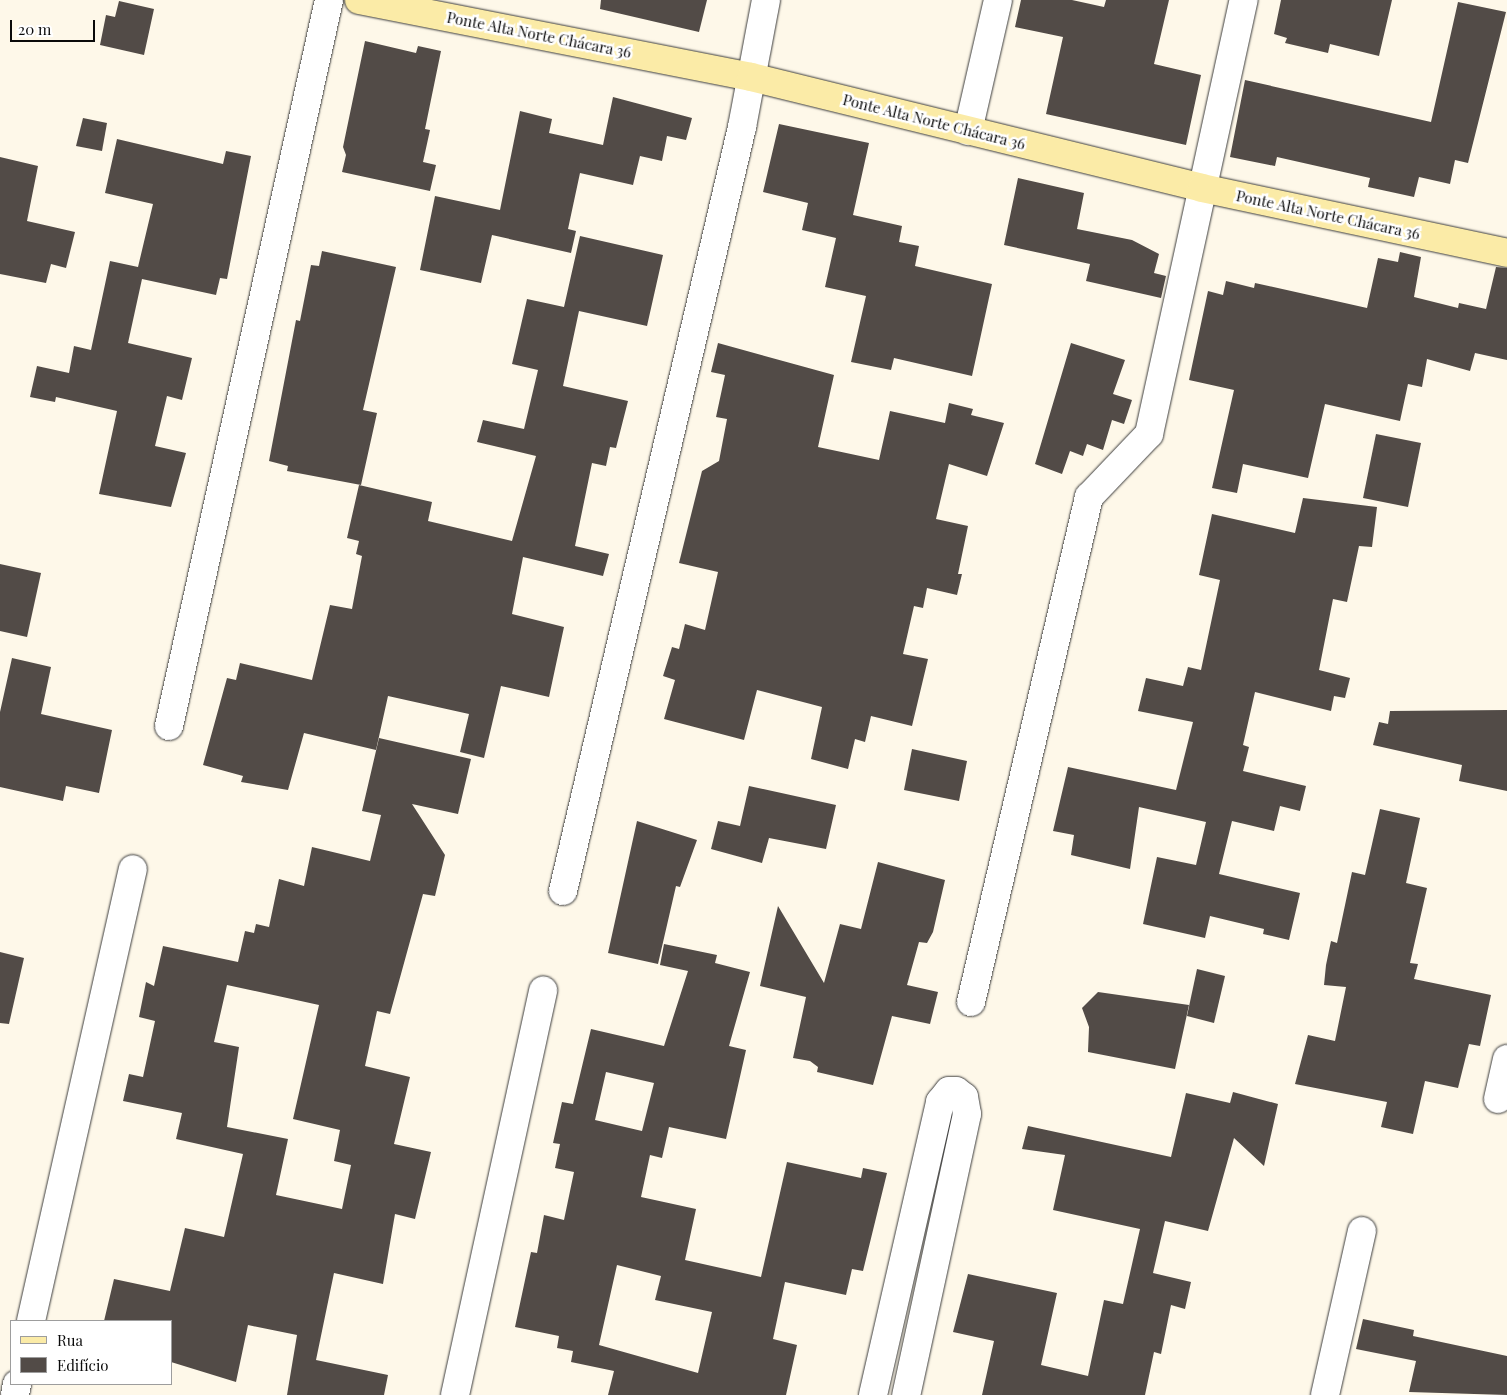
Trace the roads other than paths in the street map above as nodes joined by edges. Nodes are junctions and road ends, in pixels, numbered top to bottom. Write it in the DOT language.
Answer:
graph roads {
  1 [pos="328,0"];
  2 [pos="360,0"];
  3 [pos="766,0"];
  4 [pos="998,0"];
  5 [pos="1244,0"];
  6 [pos="751,77"];
  7 [pos="968,131"];
  8 [pos="1202,188"];
  9 [pos="1507,253"];
  10 [pos="169,726"];
  11 [pos="133,869"];
  12 [pos="564,891"];
  13 [pos="543,990"];
  14 [pos="971,1002"];
  15 [pos="1507,1059"];
  16 [pos="1498,1099"];
  17 [pos="1362,1231"];
  18 [pos="32,1320"];
  19 [pos="455,1395"];
  20 [pos="873,1395"];
  21 [pos="906,1395"];
  22 [pos="1325,1395"];
  1 -- 10 [label="street"];
  2 -- 6 [label="street, Ponte Alta Norte Chácara 36"];
  3 -- 6 [label="street"];
  4 -- 7 [label="street"];
  5 -- 8 [label="street"];
  6 -- 7 [label="street, Ponte Alta Norte Chácara 36"];
  6 -- 12 [label="street"];
  7 -- 8 [label="street, Ponte Alta Norte Chácara 36"];
  8 -- 9 [label="street, Ponte Alta Norte Chácara 36"];
  8 -- 14 [label="street"];
  11 -- 18 [label="street"];
  13 -- 19 [label="street"];
  15 -- 16 [label="street"];
  17 -- 22 [label="street"];
  20 -- 21 [label="street"];
}
